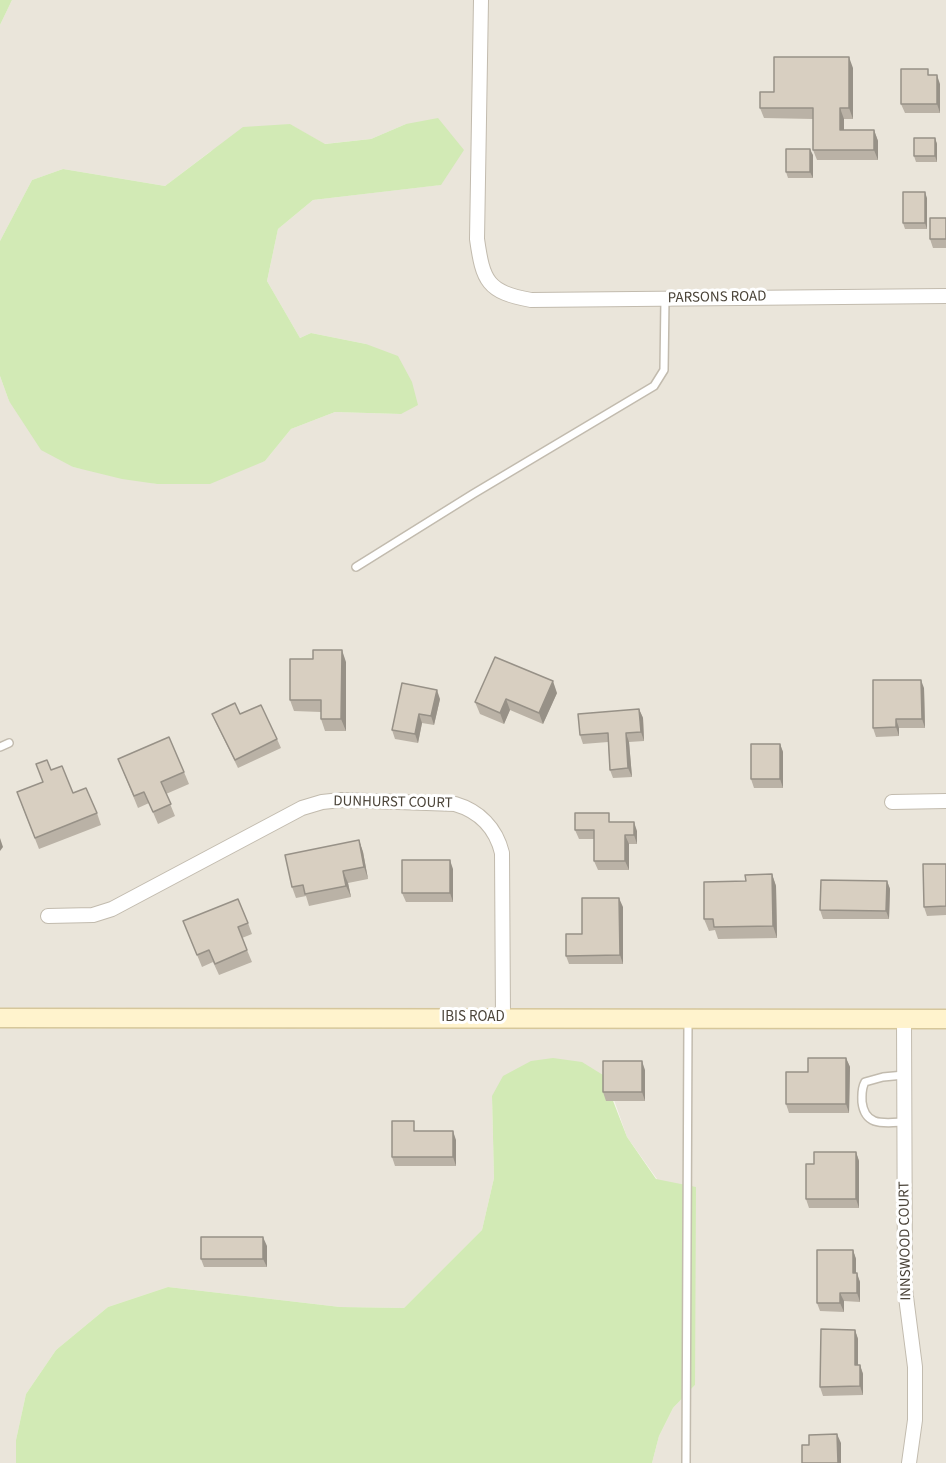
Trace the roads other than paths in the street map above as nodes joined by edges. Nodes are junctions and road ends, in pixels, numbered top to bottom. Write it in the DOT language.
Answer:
graph roads {
  1 [pos="481,0"];
  2 [pos="946,296"];
  3 [pos="665,299"];
  4 [pos="356,567"];
  5 [pos="9,743"];
  6 [pos="0,747"];
  7 [pos="946,801"];
  8 [pos="892,802"];
  9 [pos="48,916"];
  10 [pos="0,1018"];
  11 [pos="503,1018"];
  12 [pos="688,1018"];
  13 [pos="904,1018"];
  14 [pos="946,1019"];
  15 [pos="904,1075"];
  16 [pos="904,1122"];
  17 [pos="686,1463"];
  18 [pos="909,1463"];
  1 -- 3 [label="street, PARSONS ROAD"];
  2 -- 3 [label="street, PARSONS ROAD"];
  3 -- 4 [label="lane"];
  5 -- 6 [label="lane"];
  7 -- 8 [label="street"];
  9 -- 11 [label="street, DUNHURST COURT"];
  10 -- 11 [label="street, IBIS ROAD"];
  11 -- 12 [label="street, IBIS ROAD"];
  12 -- 13 [label="street, IBIS ROAD"];
  12 -- 17 [label="lane"];
  13 -- 14 [label="street, IBIS ROAD"];
  13 -- 15 [label="street, INNSWOOD COURT"];
  15 -- 16 [label="street, INNSWOOD COURT"];
  15 -- 16 [label="lane"];
  16 -- 18 [label="street, INNSWOOD COURT"];
}
